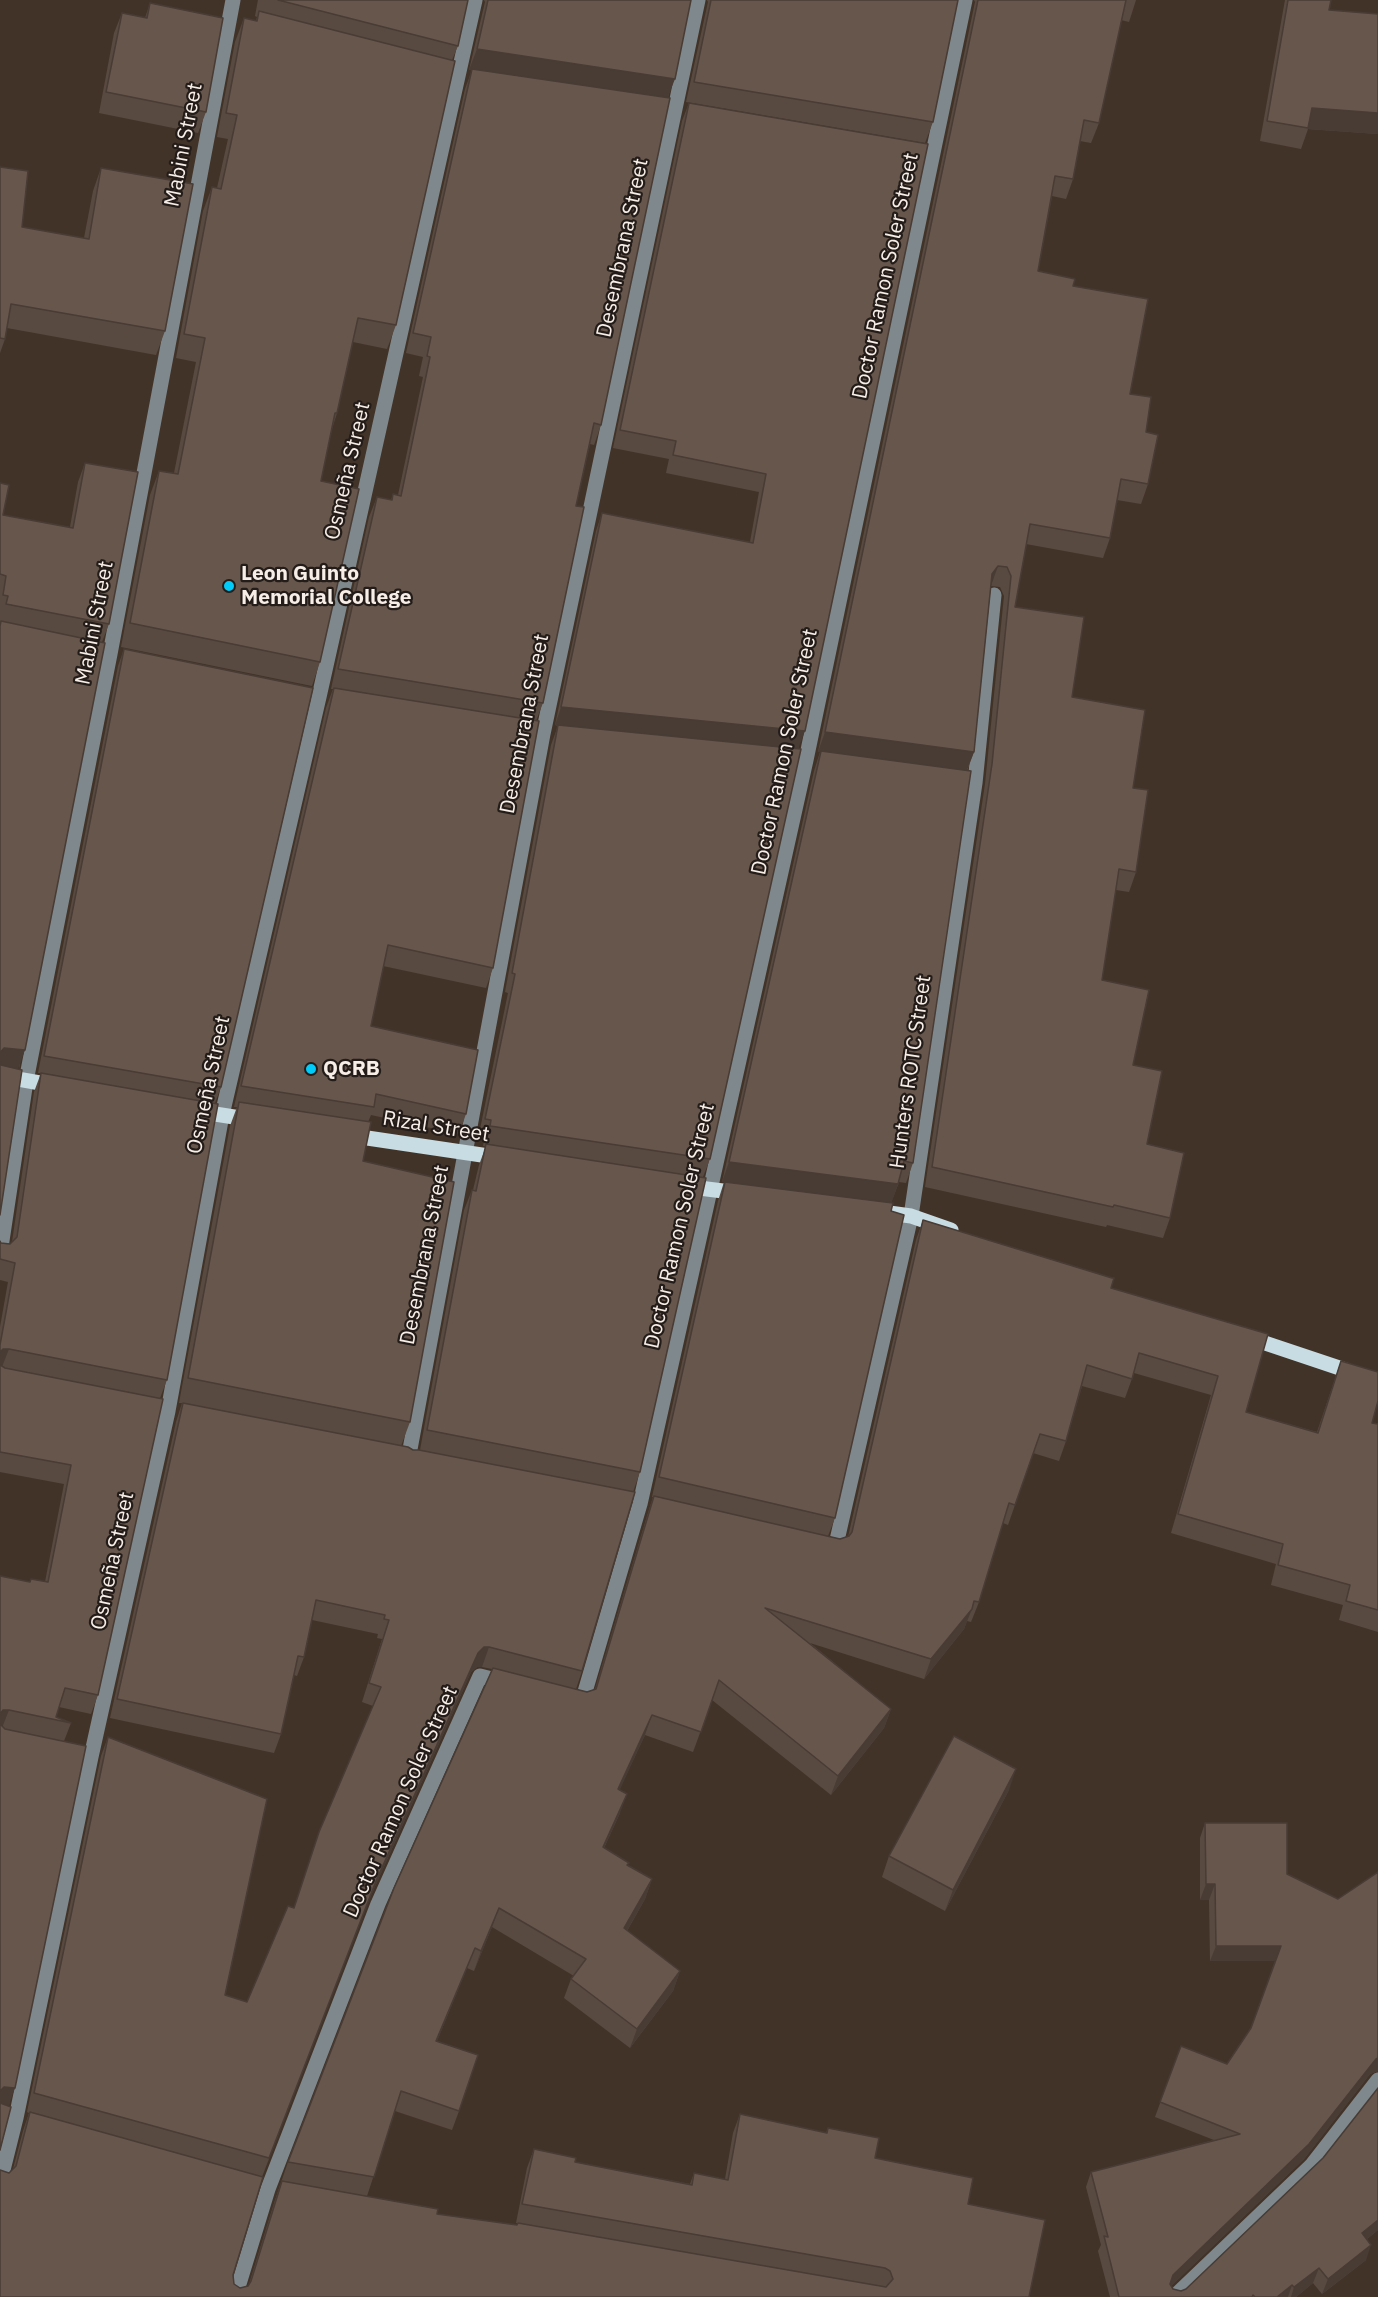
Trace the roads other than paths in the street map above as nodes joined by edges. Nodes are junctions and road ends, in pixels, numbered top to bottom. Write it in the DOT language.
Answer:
graph roads {
  1 [pos="233,0"];
  2 [pos="475,0"];
  3 [pos="698,0"];
  4 [pos="965,0"];
  5 [pos="994,595"];
  6 [pos="0,1076"];
  7 [pos="26,1081"];
  8 [pos="72,1089"];
  9 [pos="176,1107"];
  10 [pos="222,1115"];
  11 [pos="268,1122"];
  12 [pos="338,1133"];
  13 [pos="465,1153"];
  14 [pos="512,1160"];
  15 [pos="663,1183"];
  16 [pos="710,1190"];
  17 [pos="757,1196"];
  18 [pos="864,1209"];
  19 [pos="911,1215"];
  20 [pos="967,1236"];
  21 [pos="0,1254"];
  22 [pos="1235,1332"];
  23 [pos="1378,1381"];
  24 [pos="408,1460"];
  25 [pos="812,1544"];
  26 [pos="525,1688"];
  27 [pos="559,1696"];
  28 [pos="1378,2080"];
  29 [pos="0,2115"];
  30 [pos="22,2120"];
  31 [pos="0,2182"];
  32 [pos="235,2297"];
  33 [pos="1174,2297"];
  1 -- 7 [label="street, Mabini Street"];
  2 -- 10 [label="street, Osmeña Street"];
  3 -- 13 [label="street, Desembrana Street"];
  4 -- 16 [label="street, Doctor Ramon Soler Street"];
  5 -- 19 [label="street, Hunters ROTC Street"];
  6 -- 7 [label="main road"];
  7 -- 8 [label="main road"];
  7 -- 21 [label="street, Mabini Street"];
  9 -- 10 [label="main road"];
  10 -- 11 [label="main road"];
  10 -- 30 [label="street, Osmeña Street"];
  12 -- 13 [label="main road, Rizal Street"];
  13 -- 14 [label="main road, Rizal Street"];
  13 -- 24 [label="street, Desembrana Street"];
  15 -- 16 [label="main road"];
  16 -- 17 [label="main road"];
  16 -- 27 [label="street, Doctor Ramon Soler Street"];
  18 -- 19 [label="main road"];
  19 -- 20 [label="main road"];
  19 -- 25 [label="street, Hunters ROTC Street"];
  22 -- 23 [label="main road"];
  26 -- 32 [label="street, Doctor Ramon Soler Street"];
  28 -- 33 [label="street"];
  29 -- 30 [label="street"];
  30 -- 31 [label="street, Osmeña Street"];
}
